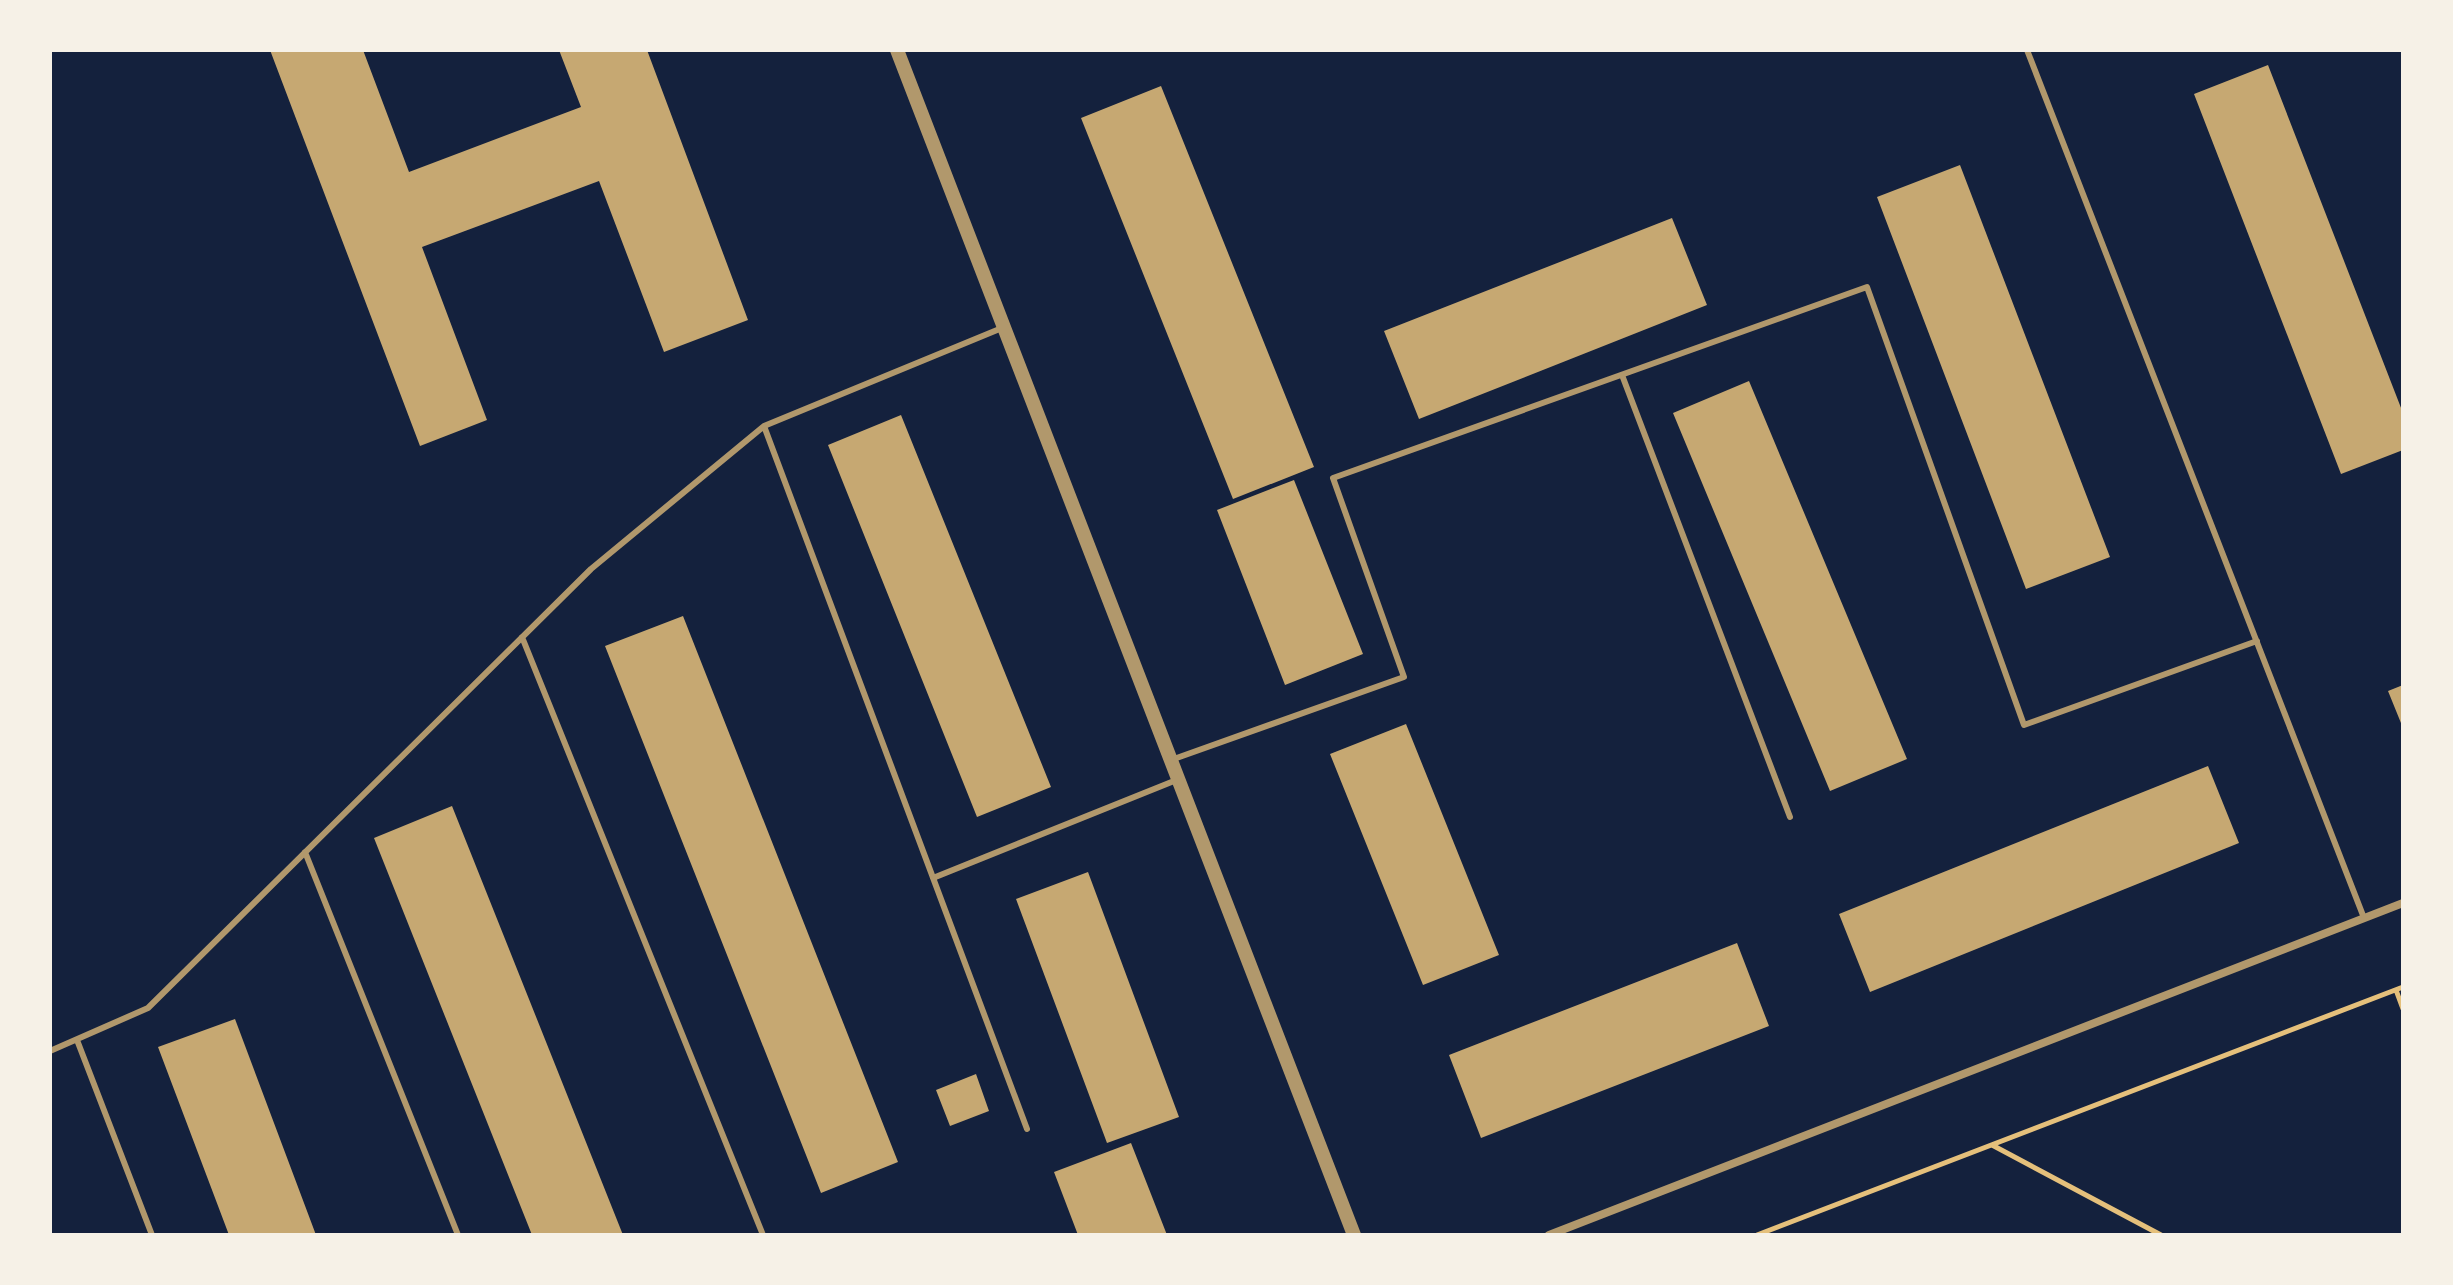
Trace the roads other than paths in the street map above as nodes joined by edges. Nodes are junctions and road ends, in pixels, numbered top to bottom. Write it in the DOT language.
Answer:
graph roads {
  1 [pos="897,50"];
  2 [pos="2027,50"];
  3 [pos="1005,327"];
  4 [pos="1622,375"];
  5 [pos="764,426"];
  6 [pos="522,637"];
  7 [pos="2257,641"];
  8 [pos="1171,760"];
  9 [pos="1179,779"];
  10 [pos="1790,817"];
  11 [pos="305,852"];
  12 [pos="933,878"];
  13 [pos="2403,903"];
  14 [pos="2364,918"];
  15 [pos="77,1040"];
  16 [pos="50,1051"];
  17 [pos="1027,1129"];
  18 [pos="152,1235"];
  19 [pos="458,1235"];
  20 [pos="763,1235"];
  21 [pos="1354,1235"];
  22 [pos="1549,1235"];
  1 -- 3 [label="street"];
  2 -- 7 [label="lane"];
  3 -- 5 [label="lane"];
  3 -- 8 [label="street"];
  4 -- 7 [label="lane"];
  4 -- 8 [label="lane"];
  4 -- 10 [label="lane"];
  5 -- 6 [label="lane"];
  5 -- 12 [label="lane"];
  6 -- 11 [label="lane"];
  6 -- 20 [label="lane"];
  7 -- 14 [label="lane"];
  8 -- 9 [label="street"];
  9 -- 12 [label="lane"];
  9 -- 21 [label="street"];
  11 -- 15 [label="lane"];
  11 -- 19 [label="lane"];
  12 -- 17 [label="lane"];
  13 -- 14 [label="street"];
  14 -- 22 [label="street"];
  15 -- 16 [label="lane"];
  15 -- 18 [label="lane"];
}
